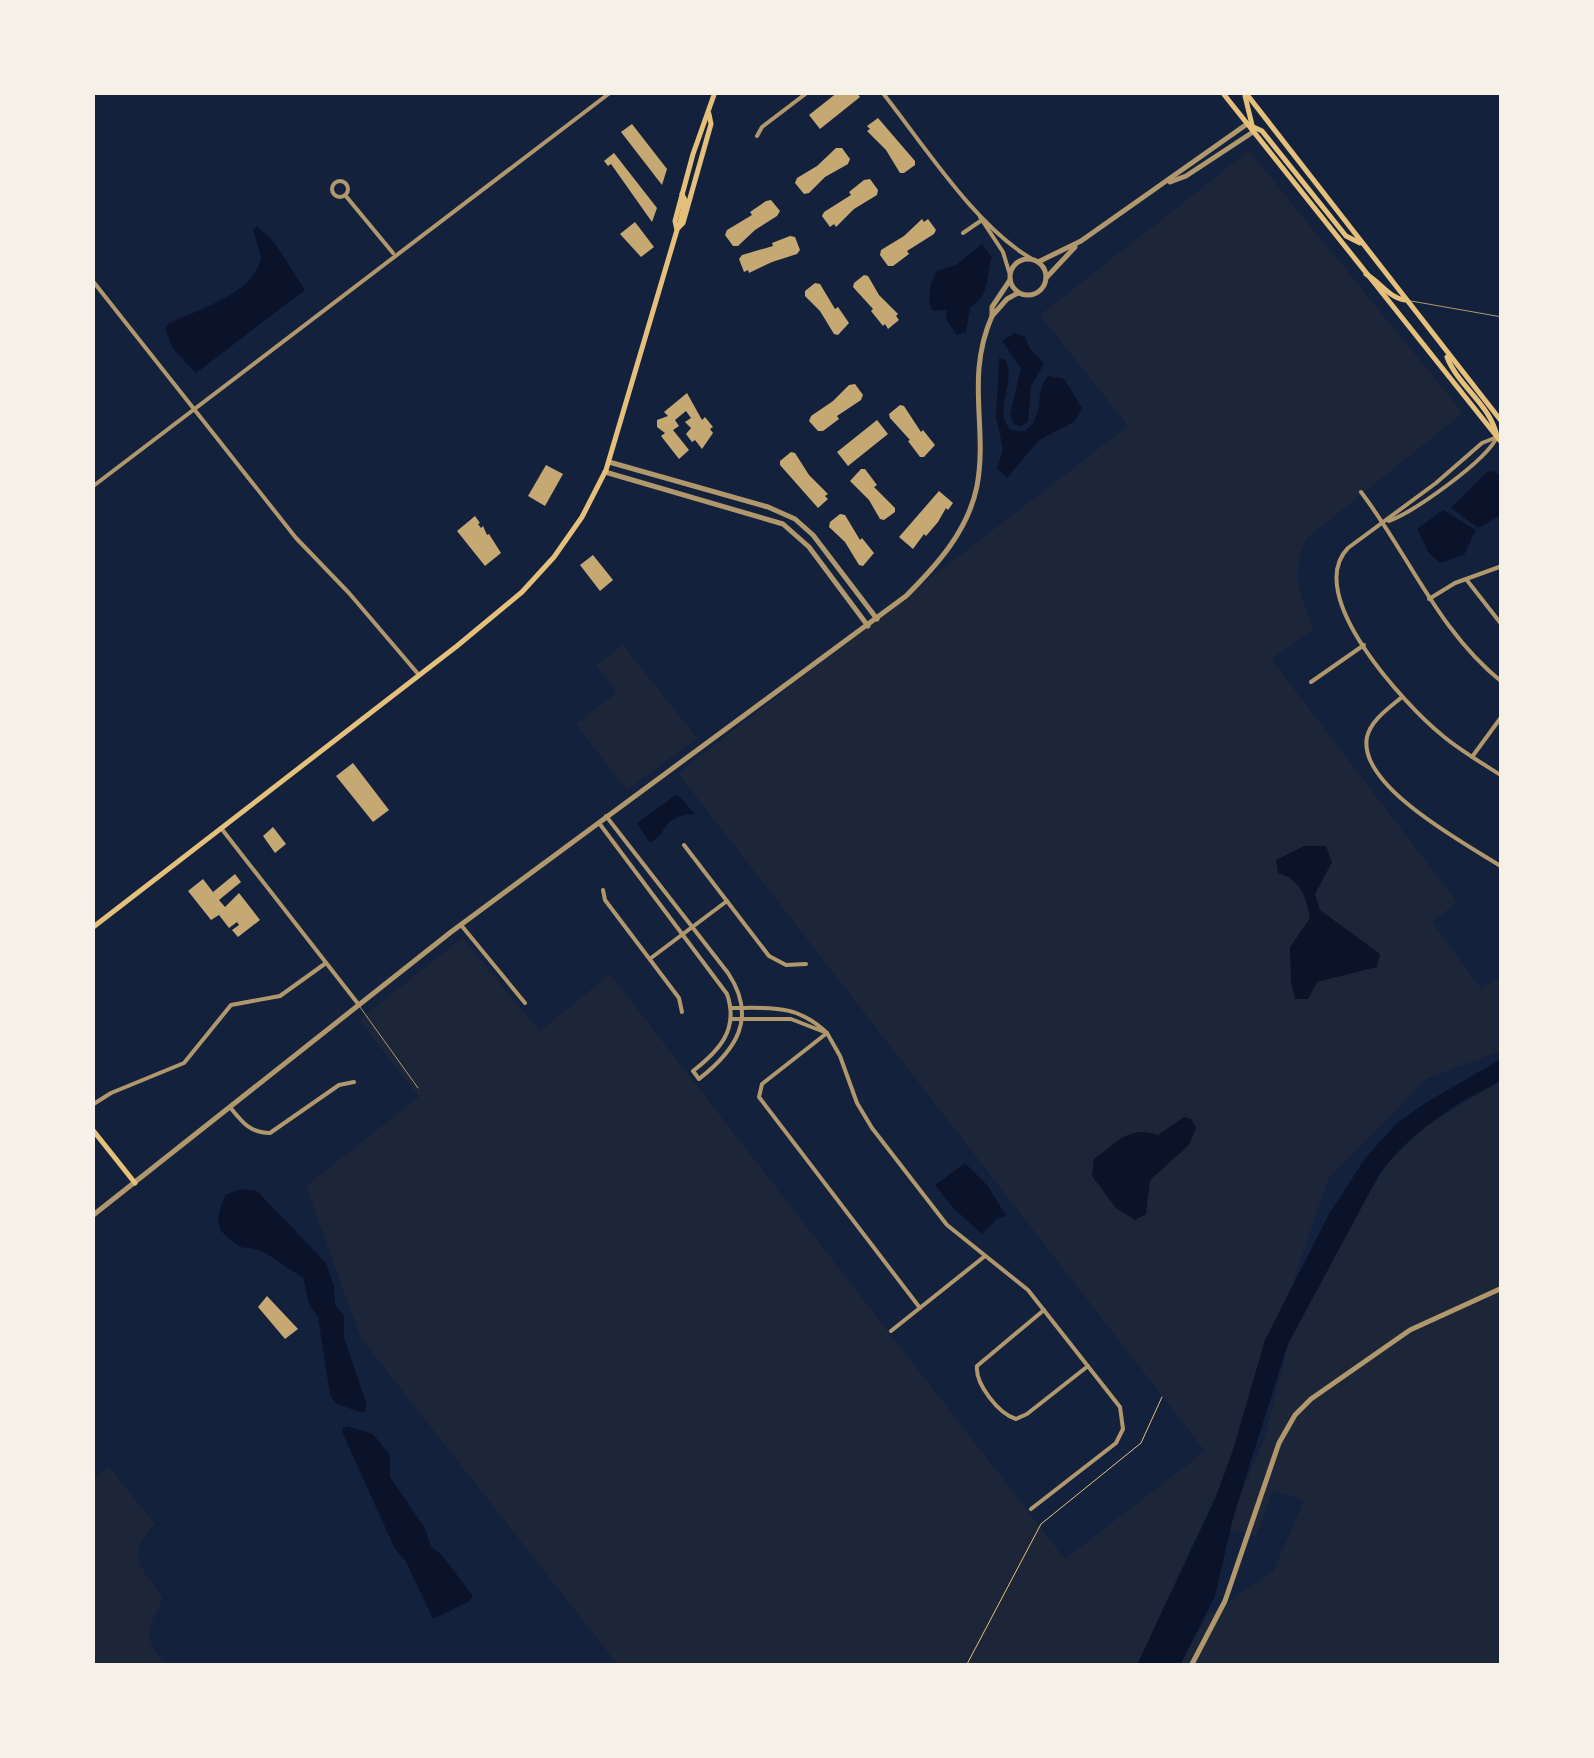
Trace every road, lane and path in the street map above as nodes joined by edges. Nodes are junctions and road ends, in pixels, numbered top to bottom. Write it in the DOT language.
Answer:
graph roads {
  1 [pos="611,92"];
  2 [pos="715,92"];
  3 [pos="808,92"];
  4 [pos="882,92"];
  5 [pos="1222,92"];
  6 [pos="1244,92"];
  7 [pos="709,114"];
  8 [pos="1251,127"];
  9 [pos="758,136"];
  10 [pos="345,195"];
  11 [pos="972,205"];
  12 [pos="982,220"];
  13 [pos="678,229"];
  14 [pos="963,233"];
  15 [pos="1081,241"];
  16 [pos="1363,245"];
  17 [pos="395,255"];
  18 [pos="1035,261"];
  19 [pos="1364,272"];
  20 [pos="1010,277"];
  21 [pos="1046,278"];
  22 [pos="92,280"];
  23 [pos="1018,292"];
  24 [pos="1407,301"];
  25 [pos="992,316"];
  26 [pos="1502,317"];
  27 [pos="1445,350"];
  28 [pos="193,409"];
  29 [pos="1502,422"];
  30 [pos="1500,439"];
  31 [pos="609,462"];
  32 [pos="605,472"];
  33 [pos="92,487"];
  34 [pos="1361,492"];
  35 [pos="1384,523"];
  36 [pos="1502,566"];
  37 [pos="1466,579"];
  38 [pos="1429,599"];
  39 [pos="878,619"];
  40 [pos="1502,625"];
  41 [pos="868,626"];
  42 [pos="1364,645"];
  43 [pos="419,676"];
  44 [pos="1310,682"];
  45 [pos="1502,682"];
  46 [pos="1402,697"];
  47 [pos="1502,716"];
  48 [pos="1472,757"];
  49 [pos="1502,776"];
  50 [pos="606,816"];
  51 [pos="598,822"];
  52 [pos="221,828"];
  53 [pos="684,845"];
  54 [pos="1502,867"];
  55 [pos="603,890"];
  56 [pos="727,901"];
  57 [pos="461,925"];
  58 [pos="692,927"];
  59 [pos="92,928"];
  60 [pos="684,934"];
  61 [pos="650,959"];
  62 [pos="326,963"];
  63 [pos="806,964"];
  64 [pos="524,1003"];
  65 [pos="358,1005"];
  66 [pos="682,1012"];
  67 [pos="742,1013"];
  68 [pos="732,1014"];
  69 [pos="827,1033"];
  70 [pos="354,1082"];
  71 [pos="418,1088"];
  72 [pos="92,1105"];
  73 [pos="230,1107"];
  74 [pos="92,1128"];
  75 [pos="135,1182"];
  76 [pos="92,1216"];
  77 [pos="985,1256"];
  78 [pos="1502,1288"];
  79 [pos="920,1308"];
  80 [pos="1044,1310"];
  81 [pos="891,1330"];
  82 [pos="1088,1366"];
  83 [pos="1162,1398"];
  84 [pos="1031,1509"];
  85 [pos="966,1666"];
  86 [pos="1191,1666"];
  1 -- 17 [label="street"];
  2 -- 7 [label="main road"];
  3 -- 9 [label="street"];
  4 -- 11 [label="street"];
  5 -- 8 [label="main road"];
  6 -- 8 [label="main road"];
  6 -- 16 [label="main road"];
  7 -- 13 [label="main road"];
  7 -- 13 [label="main road"];
  8 -- 15 [label="street"];
  8 -- 16 [label="main road"];
  8 -- 19 [label="main road"];
  10 -- 17 [label="street"];
  11 -- 12 [label="street"];
  11 -- 18 [label="street"];
  12 -- 14 [label="street"];
  12 -- 20 [label="street"];
  13 -- 31 [label="main road"];
  15 -- 18 [label="street"];
  15 -- 21 [label="street"];
  16 -- 24 [label="main road"];
  17 -- 28 [label="street"];
  18 -- 20 [label="street"];
  18 -- 21 [label="street"];
  19 -- 24 [label="main road"];
  19 -- 30 [label="main road"];
  20 -- 23 [label="street"];
  20 -- 25 [label="street"];
  21 -- 23 [label="street"];
  22 -- 28 [label="street"];
  23 -- 25 [label="street"];
  24 -- 26 [label="lane"];
  24 -- 27 [label="main road"];
  25 -- 39 [label="street"];
  27 -- 29 [label="main road"];
  27 -- 30 [label="main road"];
  28 -- 33 [label="street"];
  28 -- 43 [label="street"];
  30 -- 35 [label="street"];
  31 -- 32 [label="main road"];
  31 -- 39 [label="street"];
  32 -- 41 [label="street"];
  32 -- 43 [label="main road"];
  34 -- 35 [label="street"];
  35 -- 38 [label="street"];
  35 -- 42 [label="street"];
  36 -- 37 [label="street"];
  37 -- 38 [label="street"];
  37 -- 40 [label="street"];
  38 -- 45 [label="street"];
  39 -- 41 [label="street"];
  41 -- 50 [label="street"];
  42 -- 44 [label="street"];
  42 -- 46 [label="street"];
  43 -- 52 [label="main road"];
  46 -- 48 [label="street"];
  46 -- 54 [label="street"];
  47 -- 48 [label="street"];
  48 -- 49 [label="street"];
  50 -- 51 [label="street"];
  50 -- 58 [label="street"];
  51 -- 57 [label="street"];
  51 -- 60 [label="street"];
  52 -- 59 [label="main road"];
  52 -- 62 [label="street"];
  53 -- 56 [label="street"];
  55 -- 61 [label="street"];
  56 -- 58 [label="street"];
  56 -- 63 [label="street"];
  57 -- 64 [label="street"];
  57 -- 65 [label="street"];
  58 -- 60 [label="street"];
  58 -- 67 [label="street"];
  60 -- 61 [label="street"];
  60 -- 68 [label="street"];
  61 -- 66 [label="street"];
  62 -- 65 [label="street"];
  62 -- 72 [label="street"];
  65 -- 71 [label="lane"];
  65 -- 73 [label="street"];
  67 -- 68 [label="street"];
  67 -- 68 [label="street"];
  67 -- 68 [label="street"];
  67 -- 69 [label="street"];
  67 -- 69 [label="street"];
  69 -- 77 [label="street"];
  69 -- 79 [label="street"];
  70 -- 73 [label="street"];
  73 -- 75 [label="street"];
  74 -- 75 [label="main road"];
  75 -- 76 [label="street"];
  77 -- 79 [label="street"];
  77 -- 80 [label="street"];
  78 -- 86 [label="street"];
  79 -- 81 [label="street"];
  80 -- 82 [label="street"];
  80 -- 82 [label="street"];
  82 -- 84 [label="street"];
  83 -- 85 [label="path"];
}
